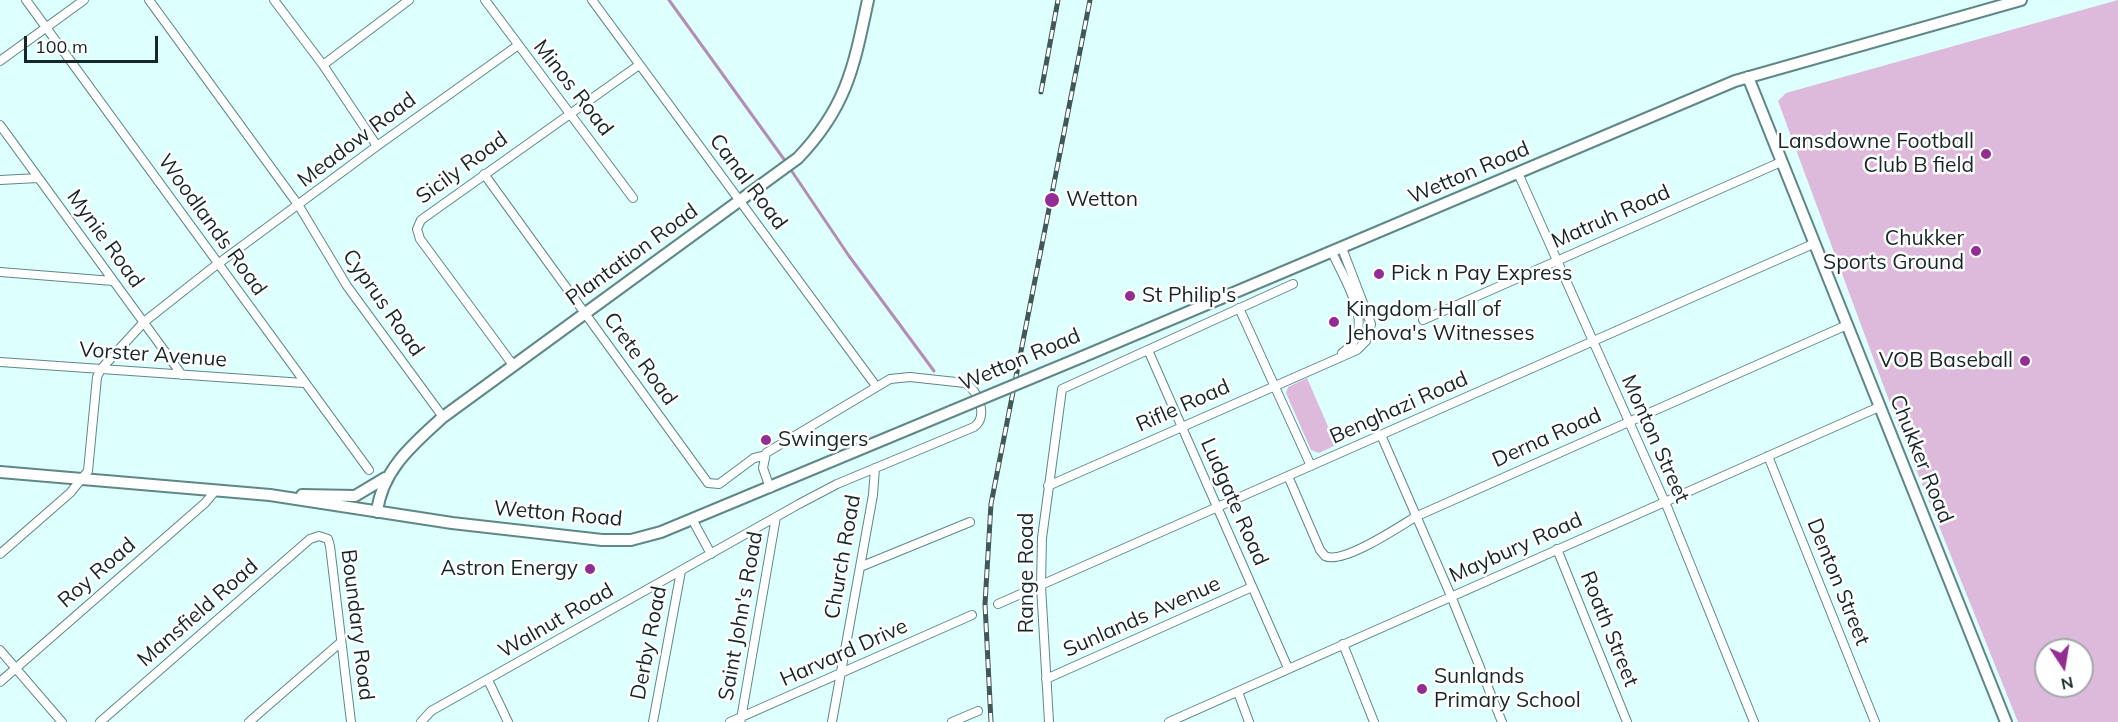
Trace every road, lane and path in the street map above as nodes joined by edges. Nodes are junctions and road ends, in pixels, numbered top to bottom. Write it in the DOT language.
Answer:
graph roads {
  1 [pos="26,0"];
  2 [pos="84,0"];
  3 [pos="149,0"];
  4 [pos="274,0"];
  5 [pos="409,0"];
  6 [pos="485,0"];
  7 [pos="592,0"];
  8 [pos="868,0"];
  9 [pos="2021,0"];
  10 [pos="46,28"];
  11 [pos="518,46"];
  12 [pos="0,61"];
  13 [pos="639,64"];
  14 [pos="323,65"];
  15 [pos="1748,76"];
  16 [pos="570,112"];
  17 [pos="0,125"];
  18 [pos="377,146"];
  19 [pos="1780,162"];
  20 [pos="1518,173"];
  21 [pos="484,174"];
  22 [pos="38,178"];
  23 [pos="0,180"];
  24 [pos="633,198"];
  25 [pos="740,202"];
  26 [pos="299,206"];
  27 [pos="1813,244"];
  28 [pos="1337,250"];
  29 [pos="1557,260"];
  30 [pos="219,264"];
  31 [pos="0,272"];
  32 [pos="113,281"];
  33 [pos="1293,284"];
  34 [pos="1239,308"];
  35 [pos="585,313"];
  36 [pos="1423,320"];
  37 [pos="144,322"];
  38 [pos="1847,325"];
  39 [pos="1593,342"];
  40 [pos="1148,350"];
  41 [pos="0,362"];
  42 [pos="513,365"];
  43 [pos="101,369"];
  44 [pos="182,375"];
  45 [pos="304,383"];
  46 [pos="1275,384"];
  47 [pos="876,386"];
  48 [pos="1879,407"];
  49 [pos="443,417"];
  50 [pos="1628,422"];
  51 [pos="1181,427"];
  52 [pos="1381,435"];
  53 [pos="763,456"];
  54 [pos="1768,456"];
  55 [pos="1311,466"];
  56 [pos="875,468"];
  57 [pos="369,470"];
  58 [pos="0,472"];
  59 [pos="386,477"];
  60 [pos="1288,477"];
  61 [pos="82,479"];
  62 [pos="1048,486"];
  63 [pos="770,488"];
  64 [pos="216,490"];
  65 [pos="293,498"];
  66 [pos="1664,502"];
  67 [pos="1217,508"];
  68 [pos="376,512"];
  69 [pos="1415,516"];
  70 [pos="776,517"];
  71 [pos="692,519"];
  72 [pos="970,522"];
  73 [pos="322,537"];
  74 [pos="1557,549"];
  75 [pos="0,554"];
  76 [pos="711,554"];
  77 [pos="860,567"];
  78 [pos="681,571"];
  79 [pos="1041,586"];
  80 [pos="1252,587"];
  81 [pos="1451,596"];
  82 [pos="998,604"];
  83 [pos="972,615"];
  84 [pos="341,642"];
  85 [pos="1343,645"];
  86 [pos="0,650"];
  87 [pos="16,668"];
  88 [pos="1288,668"];
  89 [pos="840,674"];
  90 [pos="1046,679"];
  91 [pos="488,680"];
  92 [pos="0,682"];
  93 [pos="1238,692"];
  94 [pos="978,711"];
  95 [pos="741,720"];
  96 [pos="62,722"];
  97 [pos="100,722"];
  98 [pos="249,722"];
  99 [pos="351,722"];
  100 [pos="421,722"];
  101 [pos="508,722"];
  102 [pos="653,722"];
  103 [pos="730,722"];
  104 [pos="832,722"];
  105 [pos="952,722"];
  106 [pos="1049,722"];
  107 [pos="1169,722"];
  108 [pos="1250,722"];
  109 [pos="1374,722"];
  110 [pos="1502,722"];
  111 [pos="1627,722"];
  112 [pos="1754,722"];
  113 [pos="1875,722"];
  114 [pos="2006,722"];
  1 -- 10 [label="street, Woodlands Road"];
  2 -- 10 [label="street"];
  3 -- 26 [label="street, Cyprus Road"];
  4 -- 14 [label="street"];
  5 -- 14 [label="street"];
  6 -- 11 [label="street, Minos Road"];
  7 -- 13 [label="street, Canal Road"];
  8 -- 25 [label="main road, Plantation Road"];
  9 -- 15 [label="main road, Wetton Road"];
  10 -- 12 [label="street"];
  10 -- 30 [label="street, Woodlands Road"];
  11 -- 16 [label="street, Minos Road"];
  11 -- 18 [label="street, Meadow Road"];
  13 -- 16 [label="street, Sicily Road"];
  13 -- 25 [label="street, Canal Road"];
  14 -- 18 [label="street"];
  15 -- 19 [label="main road, Chukker Road"];
  15 -- 20 [label="main road, Wetton Road"];
  16 -- 21 [label="street, Sicily Road"];
  16 -- 24 [label="street, Minos Road"];
  17 -- 22 [label="street, Mynie Road"];
  18 -- 26 [label="street, Meadow Road"];
  19 -- 27 [label="main road, Chukker Road"];
  19 -- 29 [label="street, Matruh Road"];
  20 -- 28 [label="main road, Wetton Road"];
  20 -- 29 [label="street, Monton Street"];
  21 -- 35 [label="street, Crete Road"];
  21 -- 42 [label="street, Sicily Road"];
  22 -- 23 [label="street"];
  22 -- 32 [label="street, Mynie Road"];
  25 -- 35 [label="main road, Plantation Road"];
  25 -- 47 [label="street, Canal Road"];
  26 -- 30 [label="street, Meadow Road"];
  26 -- 49 [label="street, Cyprus Road"];
  27 -- 38 [label="main road, Chukker Road"];
  27 -- 39 [label="street, Benghazi Road"];
  28 -- 46 [label="street, Rifle Road"];
  28 -- 63 [label="main road, Wetton Road, bridge"];
  29 -- 36 [label="street, Matruh Road"];
  29 -- 39 [label="street, Monton Street"];
  30 -- 37 [label="street, Meadow Road"];
  30 -- 45 [label="street, Woodlands Road"];
  31 -- 32 [label="street"];
  32 -- 37 [label="street, Mynie Road"];
  33 -- 34 [label="street"];
  34 -- 40 [label="street"];
  34 -- 46 [label="street"];
  35 -- 42 [label="main road, Plantation Road"];
  35 -- 53 [label="street, Crete Road"];
  37 -- 43 [label="street, Meadow Road"];
  37 -- 44 [label="street, Mynie Road"];
  38 -- 48 [label="main road, Chukker Road"];
  38 -- 50 [label="street, Derna Road"];
  39 -- 50 [label="street, Monton Street"];
  39 -- 52 [label="street, Benghazi Road"];
  40 -- 51 [label="street, Ludgate Road"];
  40 -- 62 [label="street, Range Road"];
  41 -- 43 [label="street, Vorster Avenue"];
  42 -- 49 [label="main road, Plantation Road"];
  43 -- 44 [label="street, Vorster Avenue"];
  43 -- 61 [label="street"];
  44 -- 45 [label="street, Vorster Avenue"];
  45 -- 57 [label="street, Woodlands Road"];
  46 -- 51 [label="street, Rifle Road"];
  46 -- 55 [label="street"];
  47 -- 53 [label="street, Crete Road"];
  47 -- 56 [label="street, Crete Road"];
  48 -- 54 [label="street, Maybury Road"];
  48 -- 114 [label="main road, Chukker Road"];
  49 -- 59 [label="main road, Plantation Road"];
  50 -- 66 [label="street, Monton Street"];
  50 -- 69 [label="street, Derna Road"];
  51 -- 62 [label="street, Rifle Road"];
  51 -- 67 [label="street, Ludgate Road"];
  52 -- 55 [label="street, Benghazi Road"];
  52 -- 69 [label="street"];
  53 -- 63 [label="street"];
  54 -- 66 [label="street, Maybury Road"];
  54 -- 113 [label="street, Denton Street"];
  55 -- 60 [label="street, Benghazi Road"];
  56 -- 70 [label="street, Walnut Road"];
  56 -- 77 [label="street, Church Road"];
  58 -- 61 [label="main road, Wetton Road"];
  59 -- 65 [label="main road"];
  59 -- 68 [label="main road, Plantation Road"];
  60 -- 67 [label="street, Benghazi Road"];
  60 -- 69 [label="street, Derna Road"];
  61 -- 64 [label="main road, Wetton Road"];
  61 -- 75 [label="street"];
  62 -- 79 [label="street, Range Road"];
  63 -- 71 [label="main road, Wetton Road"];
  64 -- 65 [label="main road, Wetton Road"];
  64 -- 87 [label="street, Roy Road"];
  65 -- 68 [label="main road, Wetton Road"];
  66 -- 74 [label="street, Maybury Road"];
  66 -- 112 [label="street, Monton Street"];
  67 -- 79 [label="street, Benghazi Road"];
  67 -- 80 [label="street, Ludgate Road"];
  68 -- 71 [label="main road, Wetton Road"];
  69 -- 81 [label="street"];
  70 -- 76 [label="street, Walnut Road"];
  70 -- 95 [label="street, Saint John's Road"];
  71 -- 76 [label="street"];
  72 -- 77 [label="street"];
  73 -- 84 [label="street, Boundary Road"];
  73 -- 97 [label="street, Mansfield Road"];
  74 -- 81 [label="street, Maybury Road"];
  74 -- 111 [label="street, Roath Street"];
  76 -- 78 [label="street, Walnut Road"];
  77 -- 89 [label="street, Church Road"];
  78 -- 91 [label="street, Walnut Road"];
  78 -- 102 [label="street, Derby Road"];
  79 -- 82 [label="street, Benghazi Road"];
  79 -- 90 [label="street, Range Road"];
  80 -- 88 [label="street, Ludgate Road"];
  80 -- 90 [label="street, Sunlands Avenue"];
  81 -- 85 [label="street, Maybury Road"];
  81 -- 110 [label="street"];
  83 -- 89 [label="street, Harvard Drive"];
  84 -- 98 [label="street"];
  84 -- 99 [label="street, Boundary Road"];
  85 -- 88 [label="street, Maybury Road"];
  85 -- 109 [label="street"];
  86 -- 87 [label="street"];
  87 -- 92 [label="street, Roy Road"];
  87 -- 96 [label="street"];
  88 -- 93 [label="street, Maybury Road"];
  89 -- 95 [label="street, Harvard Drive"];
  89 -- 104 [label="street, Church Road"];
  90 -- 106 [label="street, Range Road"];
  91 -- 100 [label="street, Walnut Road"];
  91 -- 101 [label="street"];
  93 -- 107 [label="street, Maybury Road"];
  93 -- 108 [label="street"];
  94 -- 105 [label="street"];
  95 -- 103 [label="street, Harvard Drive"];
}
